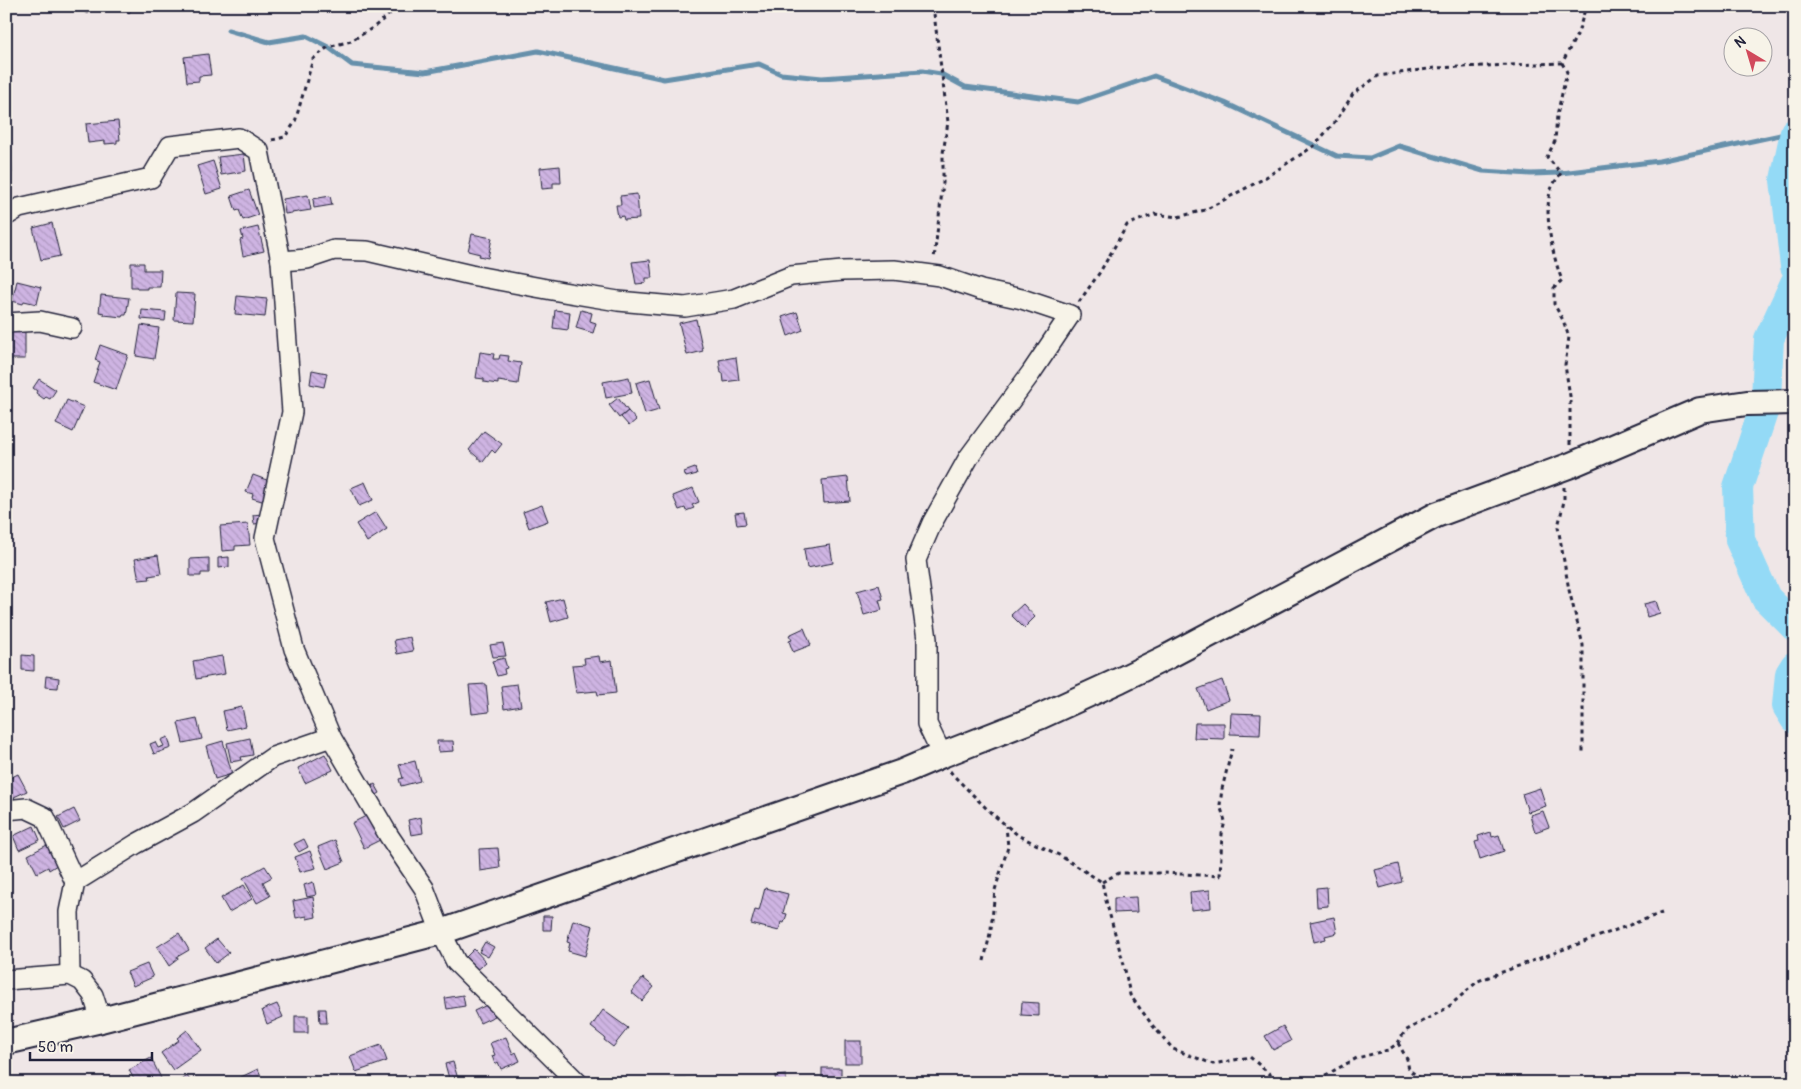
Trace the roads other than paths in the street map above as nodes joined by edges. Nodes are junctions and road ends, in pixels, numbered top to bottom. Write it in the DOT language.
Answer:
graph roads {
  1 [pos="6,216"];
  2 [pos="281,261"];
  3 [pos="6,323"];
  4 [pos="72,328"];
  5 [pos="1795,402"];
  6 [pos="331,737"];
  7 [pos="942,754"];
  8 [pos="6,810"];
  9 [pos="76,882"];
  10 [pos="441,932"];
  11 [pos="70,975"];
  12 [pos="6,980"];
  13 [pos="101,1020"];
  14 [pos="6,1042"];
  15 [pos="578,1083"];
  1 -- 2 [label="street"];
  2 -- 6 [label="street"];
  2 -- 7 [label="street"];
  3 -- 4 [label="street"];
  5 -- 7 [label="street"];
  6 -- 9 [label="street"];
  6 -- 10 [label="street"];
  7 -- 10 [label="street"];
  8 -- 9 [label="street"];
  9 -- 11 [label="street"];
  10 -- 13 [label="street"];
  10 -- 15 [label="street"];
  11 -- 12 [label="street"];
  11 -- 13 [label="street"];
  13 -- 14 [label="street"];
}
